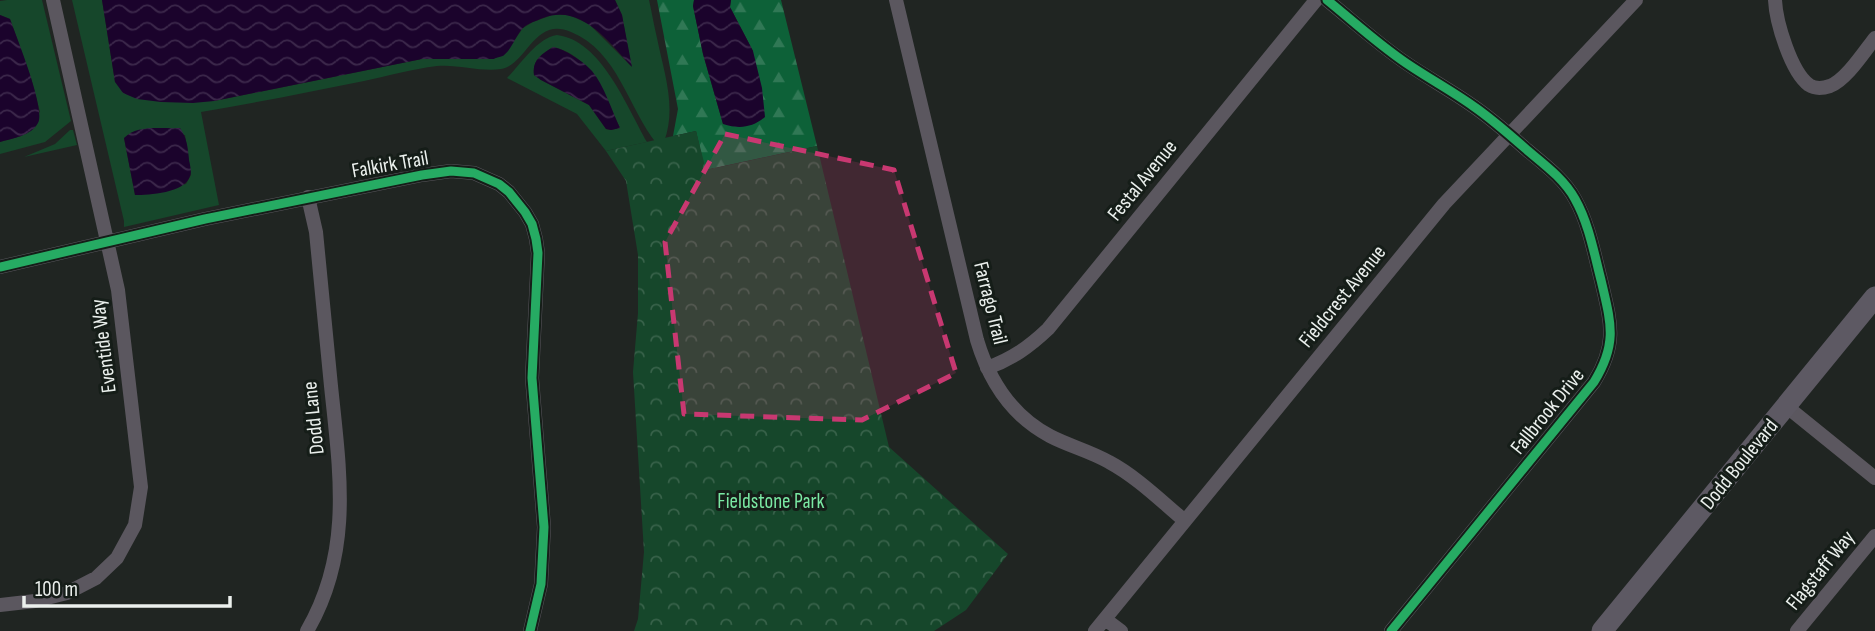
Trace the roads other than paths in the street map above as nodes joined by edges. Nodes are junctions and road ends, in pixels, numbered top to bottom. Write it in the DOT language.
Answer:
graph roads {
  1 [pos="53,0"];
  2 [pos="896,0"];
  3 [pos="1315,0"];
  4 [pos="1327,0"];
  5 [pos="1636,0"];
  6 [pos="1775,0"];
  7 [pos="1875,38"];
  8 [pos="1509,134"];
  9 [pos="308,197"];
  10 [pos="108,242"];
  11 [pos="0,267"];
  12 [pos="1875,297"];
  13 [pos="987,368"];
  14 [pos="1786,405"];
  15 [pos="1875,478"];
  16 [pos="1185,521"];
  17 [pos="1875,536"];
  18 [pos="0,605"];
  19 [pos="1105,618"];
  20 [pos="307,631"];
  21 [pos="530,631"];
  22 [pos="1095,631"];
  23 [pos="1121,631"];
  24 [pos="1391,631"];
  25 [pos="1602,631"];
  26 [pos="1797,631"];
  1 -- 10 [label="street, Eventide Way"];
  2 -- 13 [label="street, Farrago Trail"];
  3 -- 13 [label="street, Festal Avenue"];
  4 -- 8 [label="street, Fallbrook Drive"];
  5 -- 8 [label="street, Fieldcrest Avenue"];
  6 -- 7 [label="street"];
  8 -- 16 [label="street, Fieldcrest Avenue"];
  8 -- 24 [label="street, Fallbrook Drive"];
  9 -- 10 [label="street, Falkirk Trail"];
  9 -- 20 [label="street, Dodd Lane"];
  9 -- 21 [label="street, Falkirk Trail"];
  10 -- 11 [label="street, Falkirk Trail"];
  10 -- 18 [label="street, Eventide Way"];
  12 -- 14 [label="street, Dodd Boulevard"];
  13 -- 16 [label="street, Farrago Trail"];
  14 -- 15 [label="street"];
  14 -- 25 [label="street, Dodd Boulevard"];
  16 -- 19 [label="street, Fieldcrest Avenue"];
  17 -- 26 [label="street, Flagstaff Way"];
  19 -- 22 [label="street, Fieldcrest Avenue"];
  19 -- 23 [label="street"];
}
